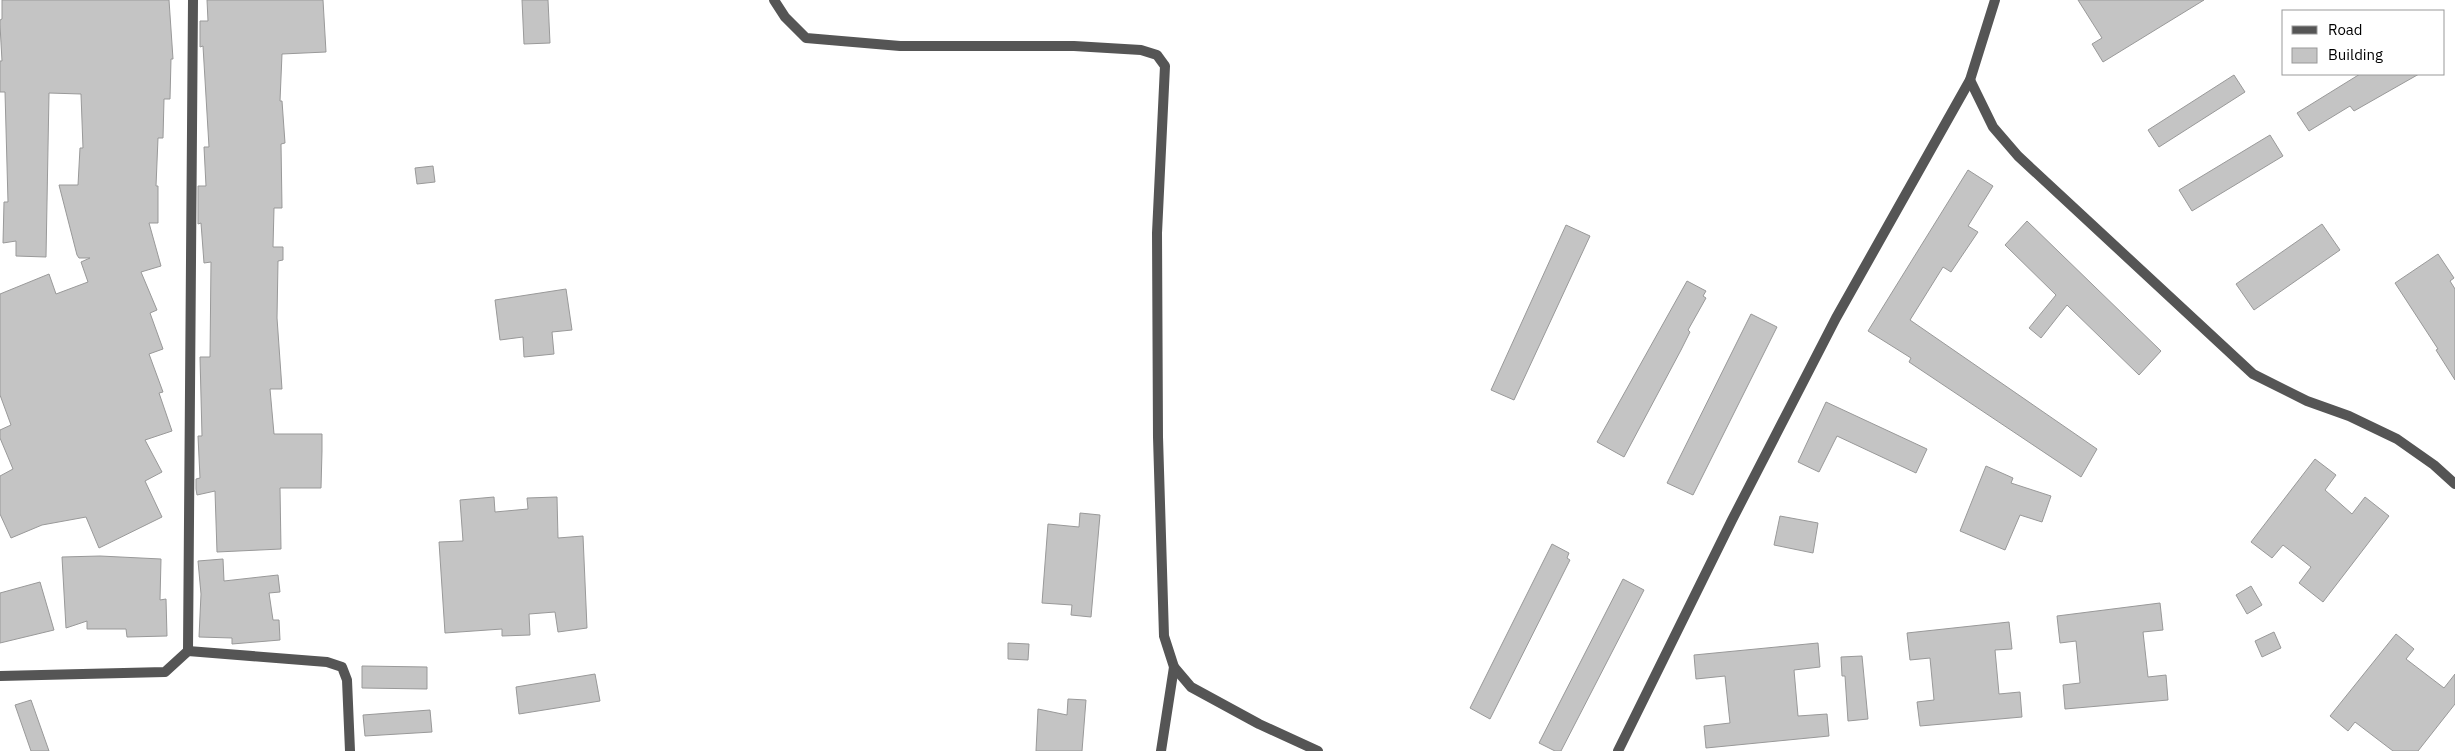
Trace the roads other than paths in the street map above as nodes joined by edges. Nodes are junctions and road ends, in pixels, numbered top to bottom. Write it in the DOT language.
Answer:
graph roads {
  1 [pos="193,0"];
  2 [pos="774,0"];
  3 [pos="1995,0"];
  4 [pos="1970,80"];
  5 [pos="2455,484"];
  6 [pos="188,650"];
  7 [pos="1174,666"];
  8 [pos="0,676"];
  9 [pos="350,751"];
  10 [pos="1161,751"];
  11 [pos="1318,751"];
  12 [pos="1618,751"];
  1 -- 6 [label="street"];
  2 -- 7 [label="street"];
  3 -- 4 [label="street"];
  4 -- 5 [label="street"];
  4 -- 12 [label="street"];
  6 -- 8 [label="street"];
  6 -- 9 [label="street"];
  7 -- 10 [label="street"];
  7 -- 11 [label="street"];
}
